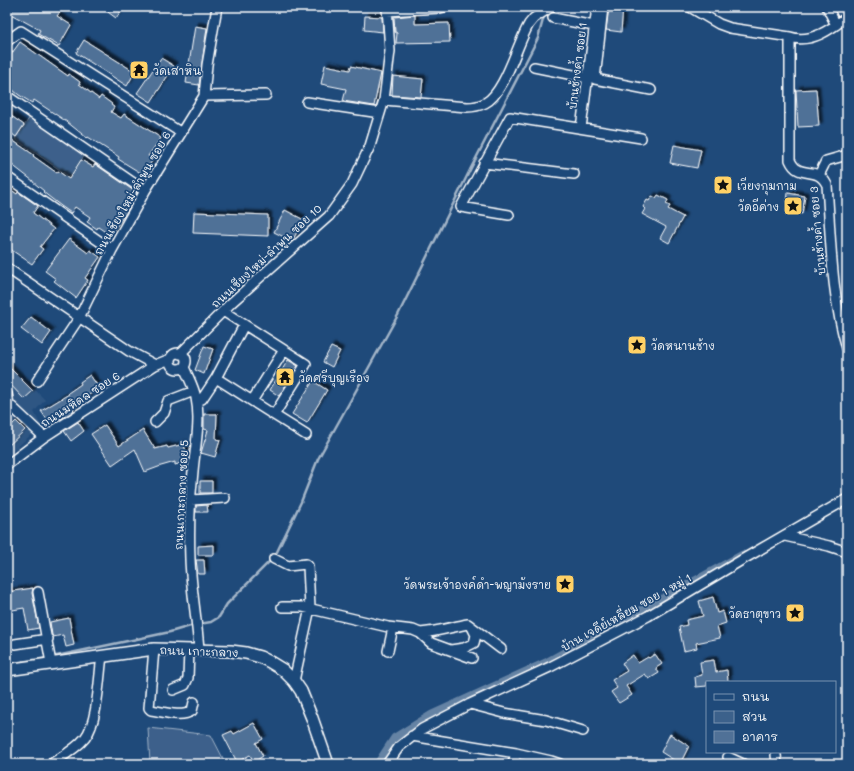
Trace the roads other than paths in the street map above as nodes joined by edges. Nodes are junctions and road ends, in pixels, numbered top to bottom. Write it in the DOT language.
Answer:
graph roads {
  1 [pos="217,7"];
  2 [pos="444,7"];
  3 [pos="550,7"];
  4 [pos="596,7"];
  5 [pos="603,7"];
  6 [pos="690,7"];
  7 [pos="827,7"];
  8 [pos="387,9"];
  9 [pos="847,17"];
  10 [pos="552,18"];
  11 [pos="836,25"];
  12 [pos="594,26"];
  13 [pos="847,26"];
  14 [pos="790,37"];
  15 [pos="7,41"];
  16 [pos="534,67"];
  17 [pos="588,78"];
  18 [pos="651,90"];
  19 [pos="266,95"];
  20 [pos="7,96"];
  21 [pos="204,96"];
  22 [pos="384,100"];
  23 [pos="307,102"];
  24 [pos="380,113"];
  25 [pos="581,128"];
  26 [pos="180,132"];
  27 [pos="641,138"];
  28 [pos="847,155"];
  29 [pos="484,163"];
  30 [pos="574,174"];
  31 [pos="819,175"];
  32 [pos="7,177"];
  33 [pos="145,191"];
  34 [pos="510,215"];
  35 [pos="112,250"];
  36 [pos="7,268"];
  37 [pos="223,312"];
  38 [pos="79,318"];
  39 [pos="244,325"];
  40 [pos="847,348"];
  41 [pos="284,350"];
  42 [pos="180,354"];
  43 [pos="170,359"];
  44 [pos="155,365"];
  45 [pos="184,367"];
  46 [pos="216,378"];
  47 [pos="37,381"];
  48 [pos="194,391"];
  49 [pos="7,394"];
  50 [pos="202,399"];
  51 [pos="252,401"];
  52 [pos="8,405"];
  53 [pos="274,415"];
  54 [pos="155,422"];
  55 [pos="306,435"];
  56 [pos="44,437"];
  57 [pos="7,465"];
  58 [pos="225,498"];
  59 [pos="847,499"];
  60 [pos="191,500"];
  61 [pos="785,536"];
  62 [pos="847,552"];
  63 [pos="274,559"];
  64 [pos="38,592"];
  65 [pos="282,607"];
  66 [pos="310,608"];
  67 [pos="471,626"];
  68 [pos="393,628"];
  69 [pos="420,633"];
  70 [pos="48,639"];
  71 [pos="15,644"];
  72 [pos="195,647"];
  73 [pos="154,649"];
  74 [pos="501,649"];
  75 [pos="450,650"];
  76 [pos="388,651"];
  77 [pos="102,656"];
  78 [pos="472,658"];
  79 [pos="51,663"];
  80 [pos="7,670"];
  81 [pos="294,680"];
  82 [pos="172,690"];
  83 [pos="194,702"];
  84 [pos="470,704"];
  85 [pos="583,731"];
  86 [pos="412,736"];
  87 [pos="516,753"];
  88 [pos="728,758"];
  89 [pos="51,764"];
  90 [pos="328,764"];
  91 [pos="387,764"];
  92 [pos="513,764"];
  93 [pos="560,764"];
  94 [pos="743,764"];
  1 -- 21 [label="street, ถนนเชียงใหม่-ลำพูน ซอย 6"];
  2 -- 8 [label="street"];
  3 -- 22 [label="street"];
  4 -- 12 [label="street, บ้านช้างค้ำ ซอย 1"];
  5 -- 18 [label="street"];
  6 -- 14 [label="street"];
  7 -- 11 [label="street"];
  8 -- 22 [label="street, ถนนเชียงใหม่-ลำพูน ซอย 10"];
  9 -- 11 [label="street"];
  10 -- 12 [label="street"];
  11 -- 13 [label="street"];
  11 -- 14 [label="street"];
  12 -- 17 [label="street, บ้านช้างค้ำ ซอย 1"];
  14 -- 31 [label="street, บ้านช้างค้ำ ซอย 3"];
  15 -- 26 [label="street"];
  16 -- 17 [label="street"];
  17 -- 25 [label="street, บ้านช้างค้ำ ซอย 1"];
  19 -- 21 [label="street"];
  20 -- 33 [label="street"];
  21 -- 26 [label="street, ถนนเชียงใหม่-ลำพูน ซอย 6"];
  22 -- 24 [label="street, ถนนเชียงใหม่-ลำพูน ซอย 10"];
  23 -- 24 [label="street"];
  24 -- 37 [label="street, ถนนเชียงใหม่-ลำพูน ซอย 10"];
  25 -- 27 [label="street"];
  25 -- 29 [label="street"];
  26 -- 33 [label="street, ถนนเชียงใหม่-ลำพูน ซอย 6"];
  28 -- 31 [label="street"];
  29 -- 30 [label="street"];
  29 -- 34 [label="street"];
  31 -- 40 [label="street, บ้านช้างค้ำ ซอย 3"];
  32 -- 35 [label="street"];
  33 -- 35 [label="street, ถนนเชียงใหม่-ลำพูน ซอย 6"];
  35 -- 38 [label="street, ถนนเชียงใหม่-ลำพูน ซอย 6"];
  36 -- 38 [label="street"];
  37 -- 39 [label="street"];
  37 -- 42 [label="street, ถนนเชียงใหม่-ลำพูน ซอย 10"];
  38 -- 44 [label="street"];
  38 -- 47 [label="street, ถนนเชียงใหม่-ลำพูน ซอย 6"];
  39 -- 41 [label="street"];
  39 -- 46 [label="street"];
  41 -- 51 [label="street"];
  41 -- 53 [label="street"];
  42 -- 43 [label="street"];
  42 -- 45 [label="street"];
  43 -- 44 [label="street, ถนนมหิดล ซอย 6"];
  43 -- 45 [label="street"];
  44 -- 56 [label="street, ถนนมหิดล ซอย 6"];
  45 -- 48 [label="street, ถนนเกาะกลาง ซอย 5"];
  46 -- 50 [label="street"];
  46 -- 51 [label="street"];
  48 -- 54 [label="street"];
  48 -- 60 [label="street, ถนนเกาะกลาง ซอย 5"];
  49 -- 52 [label="street"];
  51 -- 53 [label="street"];
  52 -- 56 [label="street"];
  53 -- 55 [label="street"];
  56 -- 57 [label="street, ถนนมหิดล ซอย 6"];
  58 -- 60 [label="street"];
  59 -- 61 [label="street, บ้าน เจดีย์เหลี่ยม ซอย 1 หมู่ 1"];
  60 -- 72 [label="street, ถนนเกาะกลาง ซอย 5"];
  61 -- 62 [label="street"];
  61 -- 84 [label="street, บ้าน เจดีย์เหลี่ยม ซอย 1 หมู่ 1"];
  63 -- 66 [label="street"];
  64 -- 70 [label="street"];
  65 -- 66 [label="street"];
  66 -- 68 [label="street"];
  66 -- 81 [label="street"];
  67 -- 69 [label="street"];
  67 -- 74 [label="street"];
  67 -- 75 [label="street"];
  68 -- 69 [label="street"];
  68 -- 76 [label="street"];
  69 -- 75 [label="street"];
  70 -- 71 [label="street"];
  70 -- 79 [label="street"];
  72 -- 73 [label="street, ถนน เกาะกลาง"];
  72 -- 81 [label="street, ถนน เกาะกลาง"];
  72 -- 82 [label="street, ถนนเกาะกลาง ซอย 5"];
  73 -- 77 [label="street, ถนน เกาะกลาง"];
  73 -- 83 [label="street"];
  75 -- 78 [label="street"];
  77 -- 79 [label="street, ถนน เกาะกลาง"];
  77 -- 89 [label="street"];
  79 -- 80 [label="street, ถนน เกาะกลาง"];
  81 -- 90 [label="street, ถนน เกาะกลาง"];
  84 -- 85 [label="street"];
  84 -- 86 [label="street, บ้าน เจดีย์เหลี่ยม ซอย 1 หมู่ 1"];
  86 -- 87 [label="street"];
  86 -- 91 [label="street, บ้าน เจดีย์เหลี่ยม ซอย 1 หมู่ 1"];
  87 -- 92 [label="street"];
  87 -- 93 [label="street"];
  88 -- 94 [label="street"];
}
